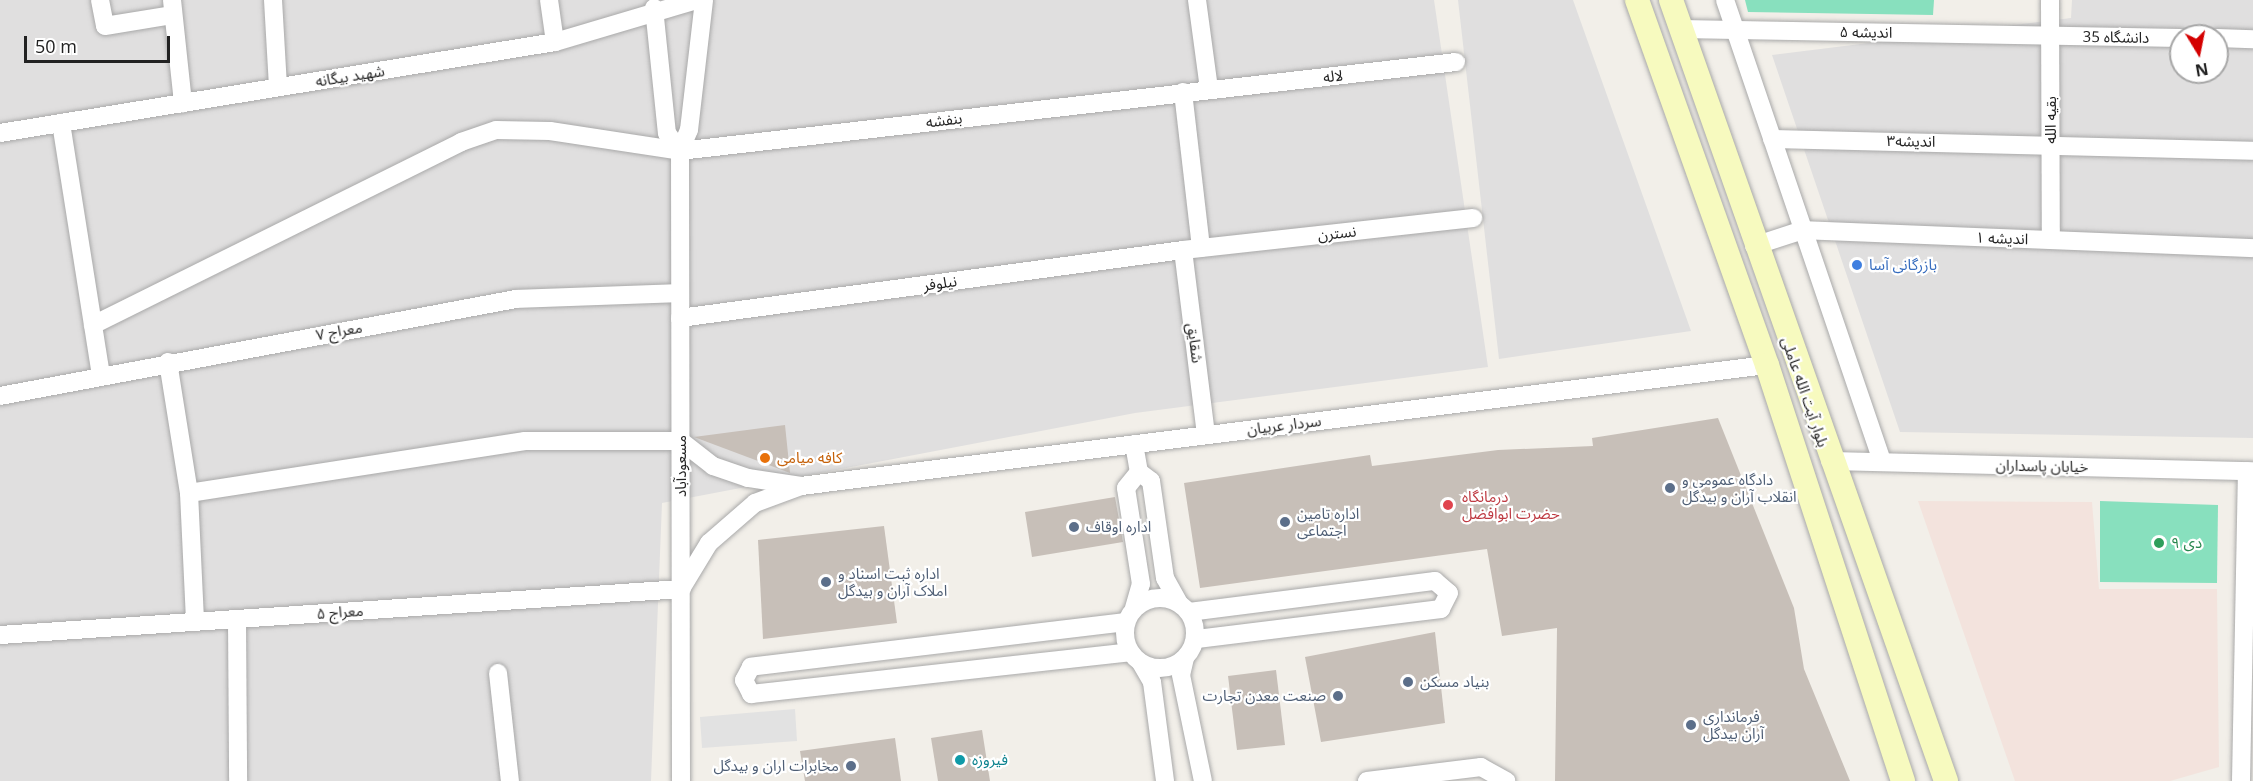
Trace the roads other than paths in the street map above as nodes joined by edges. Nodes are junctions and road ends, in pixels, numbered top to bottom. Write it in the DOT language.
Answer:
graph roads {
  1 [pos="100,0"];
  2 [pos="273,0"];
  3 [pos="549,0"];
  4 [pos="697,0"];
  5 [pos="704,0"];
  6 [pos="1197,0"];
  7 [pos="1637,0"];
  8 [pos="1671,0"];
  9 [pos="1725,0"];
  10 [pos="2050,0"];
  11 [pos="173,8"];
  12 [pos="654,8"];
  13 [pos="1681,29"];
  14 [pos="1735,30"];
  15 [pos="2050,35"];
  16 [pos="2169,38"];
  17 [pos="2229,38"];
  18 [pos="2253,39"];
  19 [pos="555,42"];
  20 [pos="1456,62"];
  21 [pos="278,87"];
  22 [pos="1209,89"];
  23 [pos="1183,92"];
  24 [pos="183,103"];
  25 [pos="61,123"];
  26 [pos="0,133"];
  27 [pos="1772,139"];
  28 [pos="2051,143"];
  29 [pos="2253,150"];
  30 [pos="680,151"];
  31 [pos="1473,219"];
  32 [pos="1803,230"];
  33 [pos="2051,240"];
  34 [pos="1754,246"];
  35 [pos="2253,248"];
  36 [pos="1192,249"];
  37 [pos="680,293"];
  38 [pos="680,318"];
  39 [pos="93,325"];
  40 [pos="168,362"];
  41 [pos="1767,365"];
  42 [pos="101,376"];
  43 [pos="0,396"];
  44 [pos="1206,435"];
  45 [pos="681,441"];
  46 [pos="1134,444"];
  47 [pos="1830,461"];
  48 [pos="1882,462"];
  49 [pos="2250,471"];
  50 [pos="1139,472"];
  51 [pos="801,486"];
  52 [pos="189,493"];
  53 [pos="681,589"];
  54 [pos="1184,607"];
  55 [pos="1130,615"];
  56 [pos="237,619"];
  57 [pos="195,622"];
  58 [pos="0,635"];
  59 [pos="1195,639"];
  60 [pos="2248,644"];
  61 [pos="1136,657"];
  62 [pos="1185,658"];
  63 [pos="498,673"];
  64 [pos="238,781"];
  65 [pos="510,781"];
  66 [pos="681,781"];
  67 [pos="1166,781"];
  68 [pos="1203,781"];
  69 [pos="1367,781"];
  70 [pos="1506,781"];
  71 [pos="1903,781"];
  72 [pos="1946,781"];
  73 [pos="2241,781"];
  1 -- 11 [label="street"];
  2 -- 21 [label="street"];
  3 -- 19 [label="street"];
  4 -- 12 [label="street, شهید بیگانه"];
  5 -- 30 [label="street, مسعودآباد"];
  6 -- 22 [label="street"];
  7 -- 41 [label="main road, بلوار آیت‌ الله عاملی"];
  8 -- 13 [label="main road, بلوار آیت‌ الله عاملی"];
  9 -- 14 [label="street"];
  10 -- 15 [label="street, بقیه الله"];
  11 -- 24 [label="street"];
  12 -- 19 [label="street, شهید بیگانه"];
  12 -- 30 [label="street, مسعودآباد"];
  13 -- 14 [label="street, اندیشه ۵"];
  13 -- 34 [label="main road, بلوار آیت‌ الله عاملی"];
  14 -- 15 [label="street, اندیشه ۵"];
  14 -- 27 [label="street"];
  15 -- 16 [label="street, دانشگاه 35"];
  15 -- 28 [label="street, بقیه الله"];
  17 -- 18 [label="street"];
  19 -- 21 [label="street, شهید بیگانه"];
  20 -- 22 [label="street, لاله"];
  21 -- 24 [label="street, شهید بیگانه"];
  22 -- 23 [label="street, بنفشه"];
  23 -- 30 [label="street, بنفشه"];
  23 -- 36 [label="street, شقایق"];
  24 -- 25 [label="street, شهید بیگانه"];
  25 -- 26 [label="street, شهید بیگانه"];
  25 -- 39 [label="street"];
  27 -- 28 [label="street, اندیشه۳"];
  27 -- 32 [label="street"];
  28 -- 29 [label="street, اندیشه۳"];
  28 -- 33 [label="street, بقیه الله"];
  30 -- 37 [label="street, مسعودآباد"];
  30 -- 39 [label="street, بنفشه"];
  31 -- 36 [label="street, نسترن"];
  32 -- 33 [label="street, اندیشه ۱"];
  32 -- 34 [label="street, اندیشه ۱"];
  32 -- 48 [label="street"];
  33 -- 35 [label="street, اندیشه ۱"];
  34 -- 47 [label="main road, بلوار آیت‌ الله عاملی"];
  36 -- 38 [label="street, نیلوفر"];
  36 -- 44 [label="street, شقایق"];
  37 -- 38 [label="street, مسعودآباد"];
  37 -- 40 [label="street, معراج ۷"];
  38 -- 45 [label="street, مسعودآباد"];
  39 -- 42 [label="street"];
  40 -- 42 [label="street, معراج ۷"];
  40 -- 52 [label="street"];
  41 -- 44 [label="street, سردار عربیان"];
  41 -- 71 [label="main road, بلوار آیت‌ الله عاملی"];
  42 -- 43 [label="street, معراج ۷"];
  44 -- 46 [label="street, سردار عربیان"];
  45 -- 51 [label="street"];
  45 -- 52 [label="street"];
  45 -- 53 [label="street, مسعودآباد"];
  46 -- 50 [label="street"];
  46 -- 51 [label="street, سردار عربیان"];
  47 -- 48 [label="street, خیابان پاسداران"];
  47 -- 72 [label="main road, بلوار آیت‌ الله عاملی"];
  48 -- 49 [label="street, خیابان پاسداران"];
  49 -- 60 [label="street"];
  50 -- 54 [label="street"];
  50 -- 55 [label="street"];
  51 -- 53 [label="street"];
  52 -- 57 [label="street"];
  53 -- 56 [label="street, معراج ۵"];
  53 -- 66 [label="street, مسعودآباد"];
  54 -- 55 [label="street"];
  54 -- 59 [label="street"];
  54 -- 59 [label="street"];
  55 -- 61 [label="street"];
  55 -- 61 [label="street"];
  56 -- 57 [label="street, معراج ۵"];
  56 -- 64 [label="street"];
  57 -- 58 [label="street, معراج ۵"];
  59 -- 62 [label="street"];
  60 -- 73 [label="street"];
  61 -- 62 [label="street"];
  61 -- 67 [label="street"];
  62 -- 68 [label="street"];
  63 -- 65 [label="street"];
  69 -- 70 [label="street"];
}
